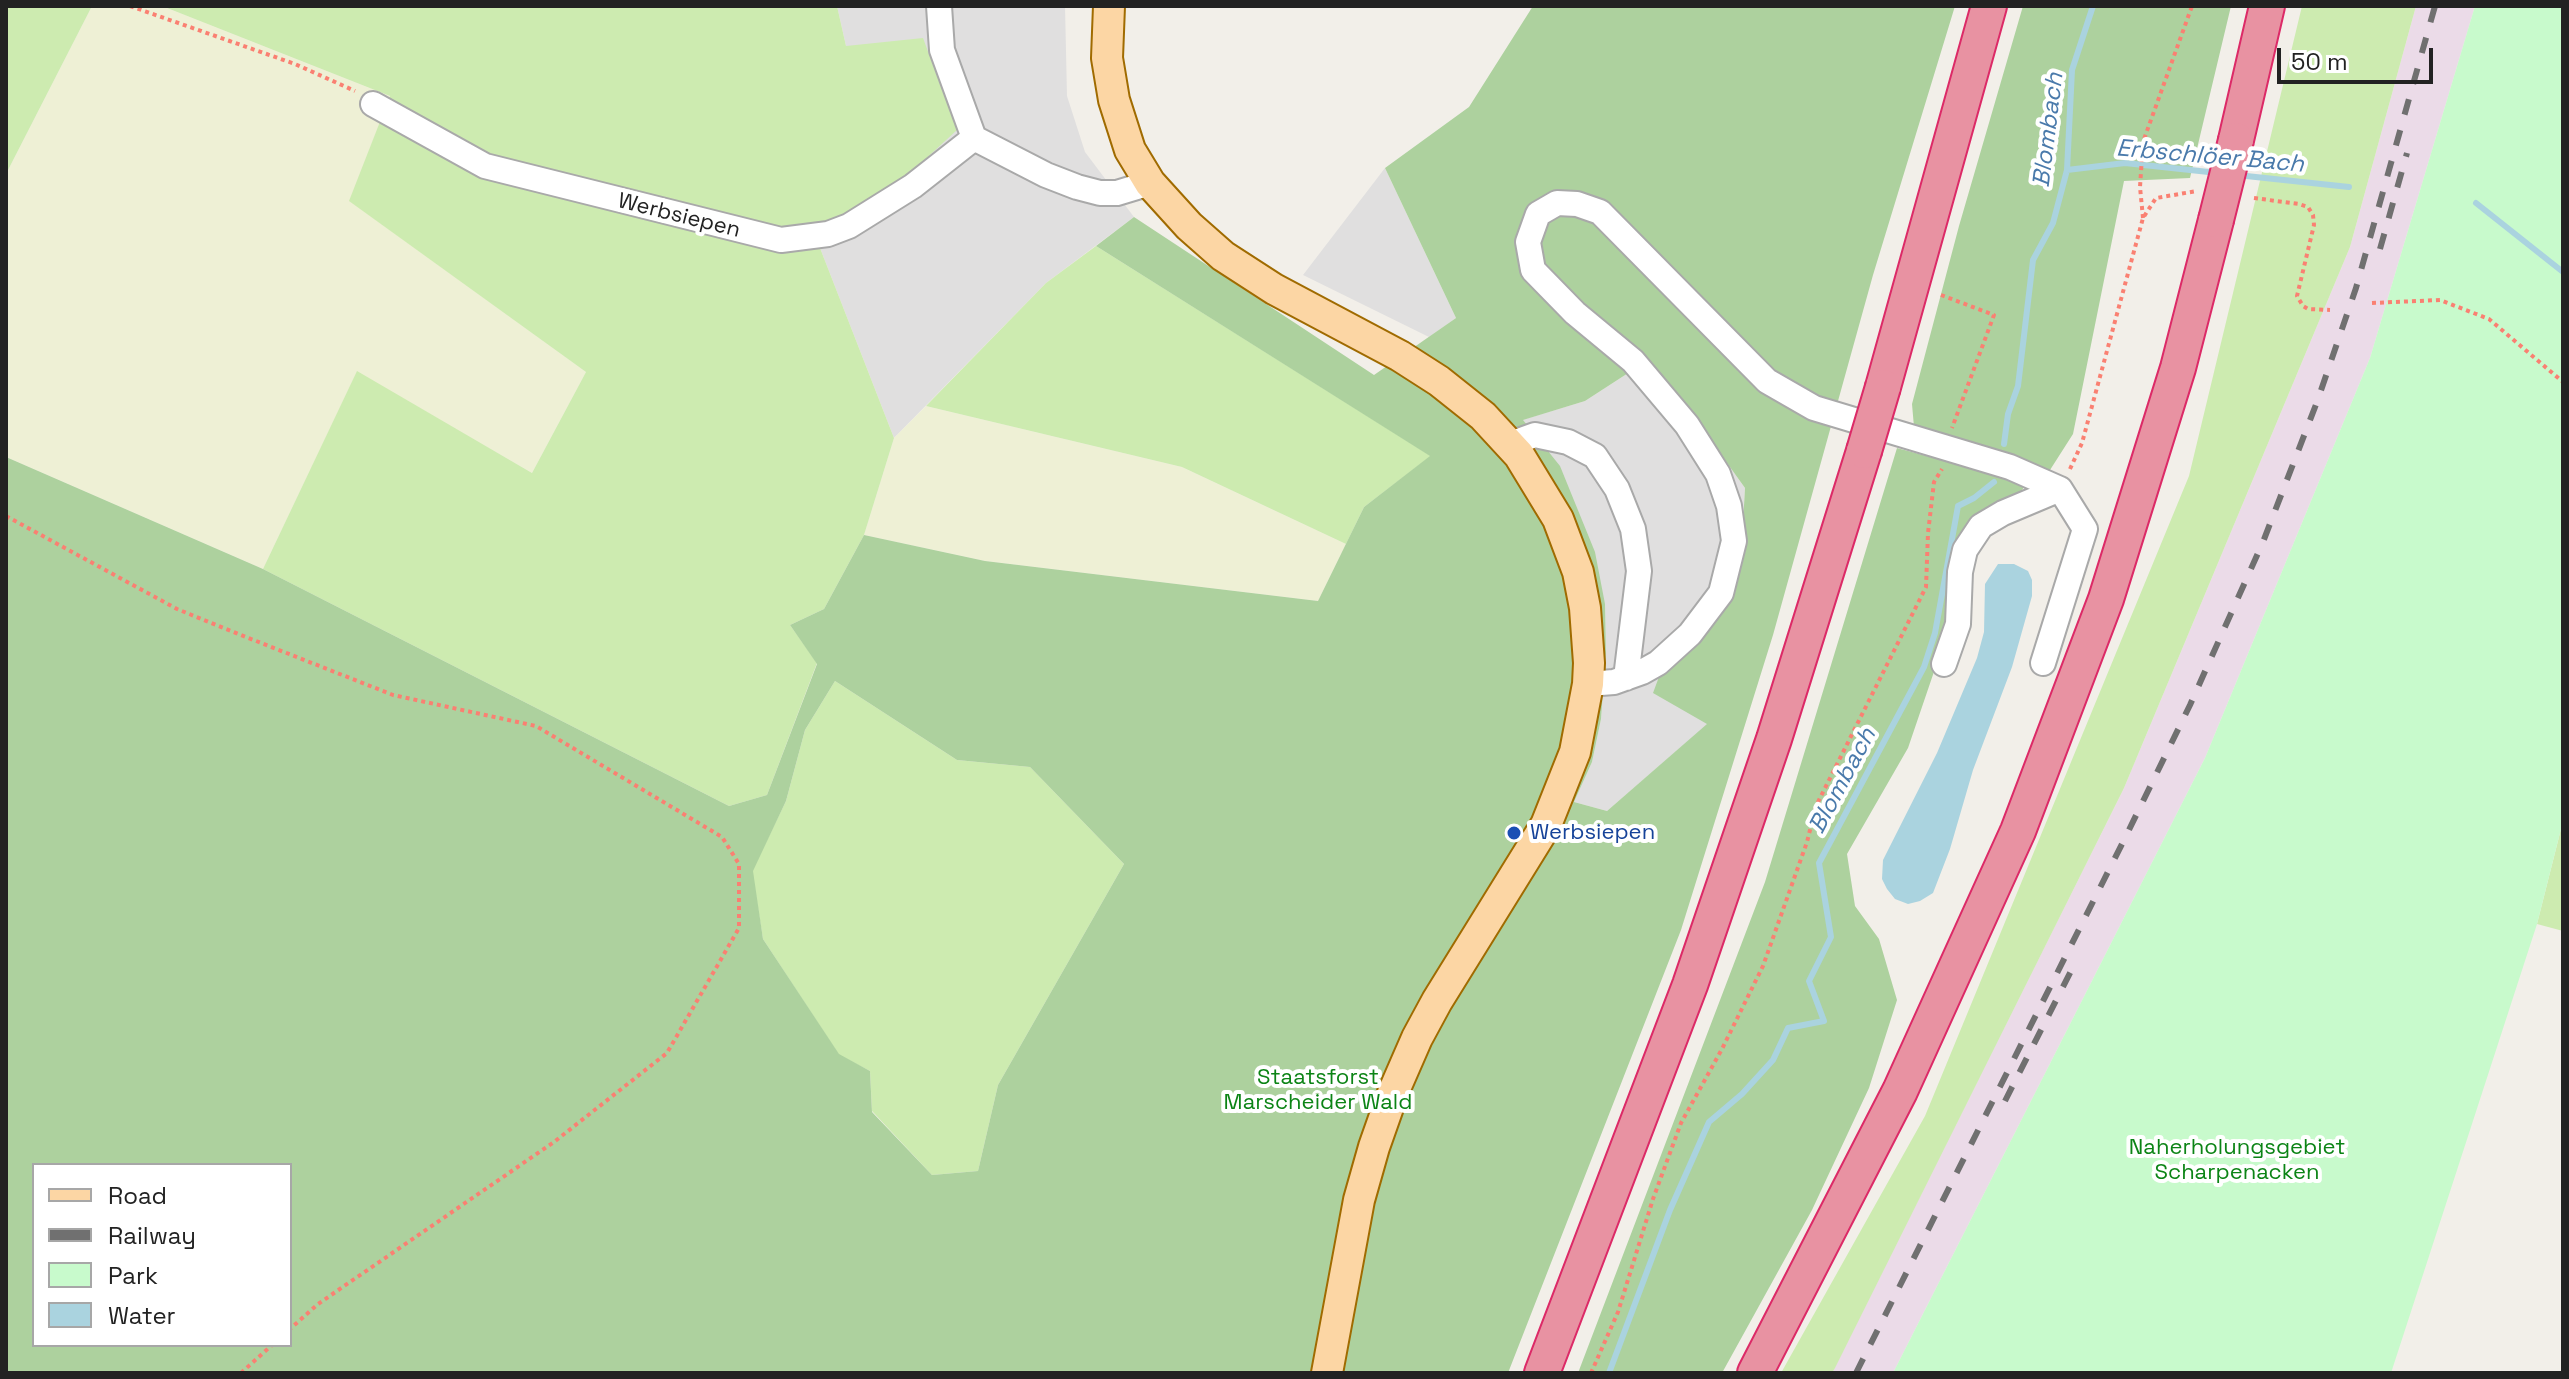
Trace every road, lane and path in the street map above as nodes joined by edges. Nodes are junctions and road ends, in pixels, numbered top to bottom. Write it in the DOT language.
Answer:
graph roads {
  1 [pos="130,6"];
  2 [pos="939,6"];
  3 [pos="1109,6"];
  4 [pos="1989,6"];
  5 [pos="2192,6"];
  6 [pos="2267,6"];
  7 [pos="373,104"];
  8 [pos="974,138"];
  9 [pos="1150,183"];
  10 [pos="2197,191"];
  11 [pos="2254,198"];
  12 [pos="2143,218"];
  13 [pos="1941,295"];
  14 [pos="2372,303"];
  15 [pos="2330,310"];
  16 [pos="2563,382"];
  17 [pos="1510,444"];
  18 [pos="1948,450"];
  19 [pos="2060,489"];
  20 [pos="6,516"];
  21 [pos="2043,663"];
  22 [pos="1944,664"];
  23 [pos="1626,678"];
  24 [pos="1588,684"];
  25 [pos="292,1327"];
  26 [pos="270,1347"];
  27 [pos="241,1373"];
  28 [pos="1327,1373"];
  29 [pos="1542,1373"];
  30 [pos="1591,1373"];
  31 [pos="1755,1373"];
  1 -- 7 [label="path"];
  2 -- 8 [label="street"];
  3 -- 9 [label="main road"];
  4 -- 29 [label="highway, bridge"];
  5 -- 12 [label="path"];
  6 -- 31 [label="highway, bridge"];
  7 -- 8 [label="street, Werbsiepen"];
  8 -- 9 [label="street"];
  9 -- 17 [label="main road"];
  10 -- 12 [label="path"];
  11 -- 15 [label="path"];
  12 -- 19 [label="path"];
  13 -- 18 [label="path"];
  14 -- 16 [label="path"];
  17 -- 23 [label="street"];
  17 -- 24 [label="main road"];
  18 -- 19 [label="street"];
  18 -- 23 [label="street"];
  18 -- 30 [label="path"];
  19 -- 21 [label="street"];
  19 -- 22 [label="street"];
  20 -- 25 [label="path"];
  23 -- 24 [label="street"];
  24 -- 28 [label="main road"];
  26 -- 27 [label="path"];
}
